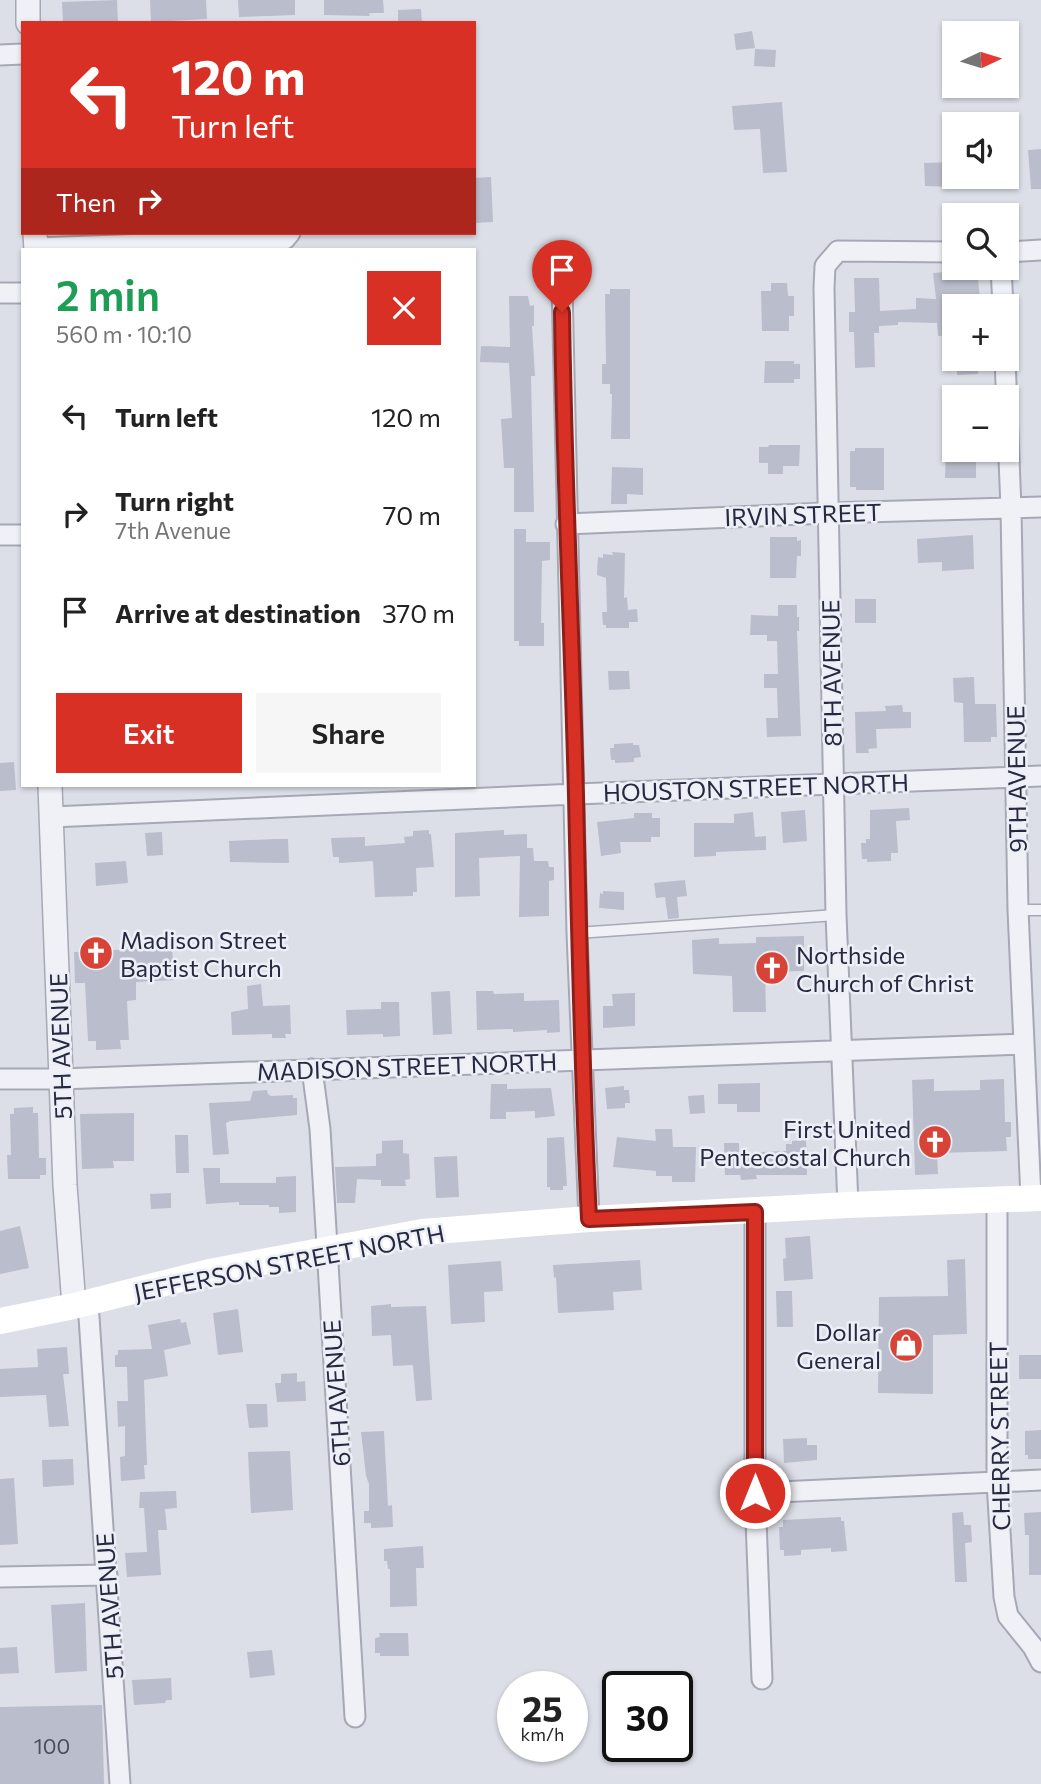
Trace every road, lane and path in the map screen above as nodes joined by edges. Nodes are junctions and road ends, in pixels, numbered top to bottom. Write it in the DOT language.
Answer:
graph roads {
  1 [pos="28,0"];
  2 [pos="28,21"];
  3 [pos="21,54"];
  4 [pos="0,55"];
  5 [pos="288,235"];
  6 [pos="36,244"];
  7 [pos="1041,250"];
  8 [pos="1019,251"];
  9 [pos="942,252"];
  10 [pos="562,286"];
  11 [pos="0,293"];
  12 [pos="21,293"];
  13 [pos="1005,371"];
  14 [pos="1041,507"];
  15 [pos="1011,508"];
  16 [pos="828,513"];
  17 [pos="566,524"];
  18 [pos="21,535"];
  19 [pos="0,536"];
  20 [pos="1041,776"];
  21 [pos="1016,777"];
  22 [pos="833,784"];
  23 [pos="50,787"];
  24 [pos="576,794"];
  25 [pos="52,817"];
  26 [pos="1018,910"];
  27 [pos="1041,910"];
  28 [pos="836,915"];
  29 [pos="577,933"];
  30 [pos="1023,1044"];
  31 [pos="841,1049"];
  32 [pos="582,1060"];
  33 [pos="312,1069"];
  34 [pos="0,1079"];
  35 [pos="60,1079"];
  36 [pos="1036,1198"];
  37 [pos="997,1199"];
  38 [pos="848,1205"];
  39 [pos="755,1212"];
  40 [pos="589,1219"];
  41 [pos="327,1249"];
  42 [pos="81,1304"];
  43 [pos="0,1321"];
  44 [pos="1041,1480"];
  45 [pos="997,1482"];
  46 [pos="755,1493"];
  47 [pos="107,1575"];
  48 [pos="0,1577"];
  49 [pos="1041,1662"];
  50 [pos="762,1679"];
  51 [pos="355,1717"];
  52 [pos="120,1784"];
  1 -- 2 [label="street"];
  3 -- 4 [label="street"];
  5 -- 6 [label="street"];
  7 -- 8 [label="street"];
  9 -- 16 [label="street, 8TH AVENUE"];
  10 -- 17 [label="street"];
  11 -- 12 [label="street"];
  13 -- 15 [label="street, 9TH AVENUE"];
  14 -- 15 [label="street, IRVIN STREET"];
  15 -- 16 [label="street, IRVIN STREET"];
  15 -- 21 [label="street, 9TH AVENUE"];
  16 -- 17 [label="street, IRVIN STREET"];
  16 -- 22 [label="street, 8TH AVENUE"];
  17 -- 24 [label="street"];
  18 -- 19 [label="street"];
  20 -- 21 [label="street, HOUSTON STREET NORTH"];
  21 -- 22 [label="street, HOUSTON STREET NORTH"];
  21 -- 26 [label="street, 9TH AVENUE"];
  22 -- 24 [label="street, HOUSTON STREET NORTH"];
  22 -- 28 [label="street, 8TH AVENUE"];
  23 -- 25 [label="street, 5TH AVENUE"];
  24 -- 25 [label="street, HOUSTON STREET NORTH"];
  24 -- 29 [label="street"];
  25 -- 35 [label="street, 5TH AVENUE"];
  26 -- 27 [label="lane"];
  26 -- 30 [label="street, 9TH AVENUE"];
  28 -- 29 [label="lane"];
  28 -- 31 [label="street, 8TH AVENUE"];
  29 -- 32 [label="street"];
  30 -- 31 [label="street, MADISON STREET NORTH"];
  30 -- 36 [label="street, 9TH AVENUE"];
  31 -- 32 [label="street, MADISON STREET NORTH"];
  31 -- 38 [label="street, 8TH AVENUE"];
  32 -- 33 [label="street, MADISON STREET NORTH"];
  32 -- 40 [label="street"];
  33 -- 35 [label="street, MADISON STREET NORTH"];
  33 -- 41 [label="street, 6TH AVENUE"];
  34 -- 35 [label="street, MADISON STREET NORTH"];
  35 -- 42 [label="street, 5TH AVENUE"];
  36 -- 37 [label="main road, JEFFERSON STREET NORTH"];
  37 -- 38 [label="main road, JEFFERSON STREET NORTH"];
  37 -- 45 [label="street, CHERRY STREET"];
  38 -- 39 [label="main road, JEFFERSON STREET NORTH"];
  39 -- 40 [label="main road, JEFFERSON STREET NORTH"];
  39 -- 46 [label="street"];
  40 -- 41 [label="main road, JEFFERSON STREET NORTH"];
  41 -- 42 [label="main road, JEFFERSON STREET NORTH"];
  41 -- 51 [label="street, 6TH AVENUE"];
  42 -- 43 [label="main road, JEFFERSON STREET NORTH"];
  42 -- 47 [label="street, 5TH AVENUE"];
  44 -- 45 [label="street"];
  45 -- 46 [label="street"];
  45 -- 49 [label="street, CHERRY STREET"];
  46 -- 50 [label="street"];
  47 -- 48 [label="street"];
  47 -- 52 [label="street, 5TH AVENUE"];
}
